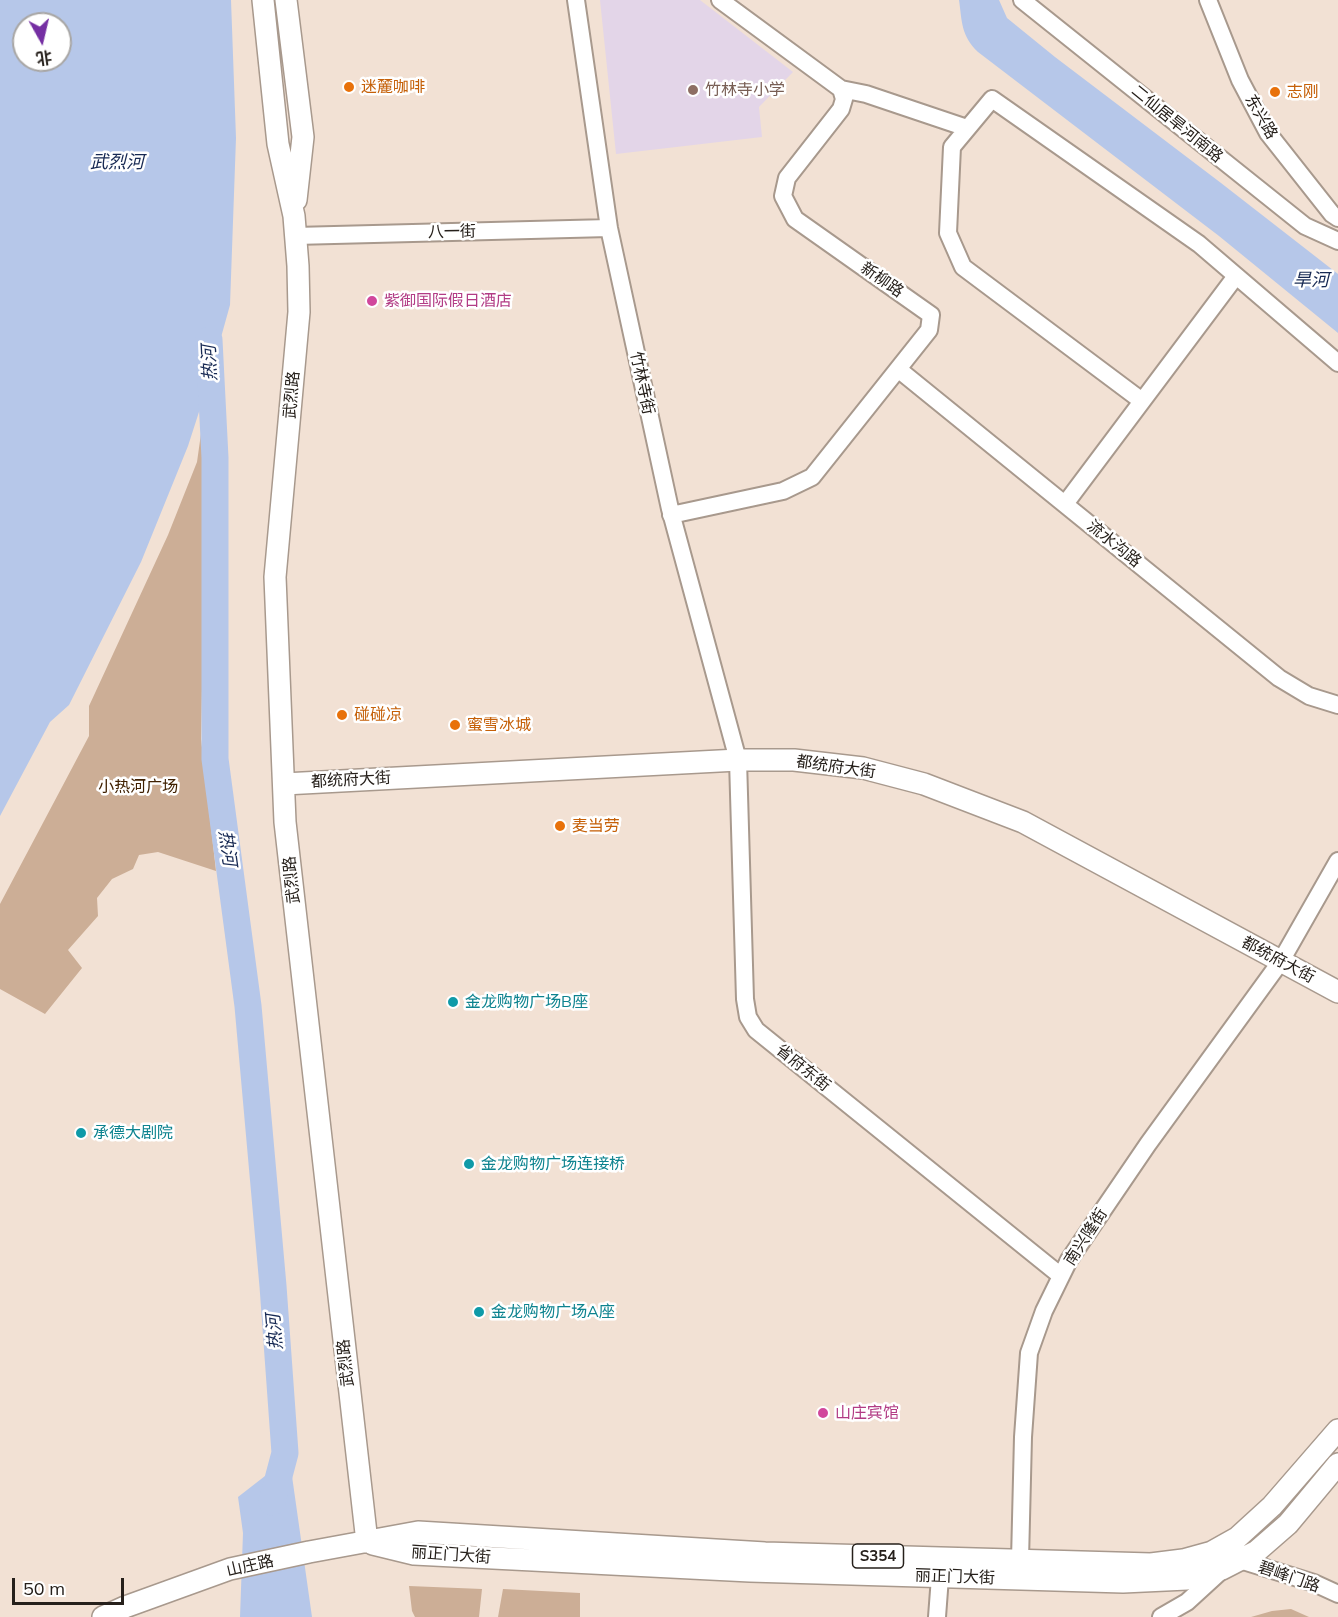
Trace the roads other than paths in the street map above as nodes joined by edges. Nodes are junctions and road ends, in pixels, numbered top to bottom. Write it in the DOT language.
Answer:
graph roads {
  1 [pos="263,0"];
  2 [pos="286,0"];
  3 [pos="576,0"];
  4 [pos="720,0"];
  5 [pos="1022,0"];
  6 [pos="1208,0"];
  7 [pos="841,89"];
  8 [pos="968,128"];
  9 [pos="1338,218"];
  10 [pos="295,226"];
  11 [pos="609,228"];
  12 [pos="1338,241"];
  13 [pos="1236,276"];
  14 [pos="1338,363"];
  15 [pos="898,369"];
  16 [pos="1142,401"];
  17 [pos="1065,504"];
  18 [pos="671,515"];
  19 [pos="1338,705"];
  20 [pos="738,760"];
  21 [pos="284,784"];
  22 [pos="1338,861"];
  23 [pos="1281,961"];
  24 [pos="1338,993"];
  25 [pos="1061,1276"];
  26 [pos="1338,1430"];
  27 [pos="1338,1464"];
  28 [pos="367,1542"];
  29 [pos="1020,1560"];
  30 [pos="1231,1565"];
  31 [pos="940,1576"];
  32 [pos="1338,1594"];
  33 [pos="104,1617"];
  34 [pos="937,1617"];
  35 [pos="1161,1617"];
  1 -- 10 [label="main road, 武烈路"];
  2 -- 10 [label="main road, 武烈路"];
  3 -- 11 [label="street, 竹林寺街"];
  4 -- 7 [label="street"];
  5 -- 12 [label="street, 二仙居旱河南路"];
  6 -- 9 [label="street, 东兴路"];
  7 -- 8 [label="street"];
  7 -- 15 [label="street, 新柳路"];
  8 -- 13 [label="street"];
  8 -- 16 [label="street"];
  10 -- 11 [label="street, 八一街"];
  10 -- 21 [label="main road, 武烈路"];
  11 -- 18 [label="street, 竹林寺街"];
  13 -- 14 [label="street"];
  13 -- 16 [label="street"];
  15 -- 17 [label="street, 流水沟路"];
  15 -- 18 [label="street, 新柳路"];
  16 -- 17 [label="street"];
  17 -- 19 [label="street, 流水沟路"];
  18 -- 20 [label="street, 竹林寺街"];
  20 -- 21 [label="main road, 都统府大街"];
  20 -- 23 [label="main road, 都统府大街"];
  20 -- 25 [label="street, 省府东街"];
  21 -- 28 [label="main road, 武烈路"];
  22 -- 23 [label="street, 南兴隆街"];
  23 -- 24 [label="main road, 都统府大街"];
  23 -- 25 [label="street, 南兴隆街"];
  25 -- 29 [label="street, 南兴隆街"];
  26 -- 29 [label="main road, 丽正门大街 / S354"];
  27 -- 30 [label="main road, 丽正门大街 / S354"];
  28 -- 29 [label="main road, 丽正门大街 / S354"];
  28 -- 31 [label="main road, 丽正门大街 / S354"];
  28 -- 33 [label="main road, 山庄路"];
  30 -- 31 [label="main road, 丽正门大街 / S354"];
  30 -- 32 [label="street, 碧峰门路"];
  30 -- 35 [label="street"];
  31 -- 34 [label="street"];
}
